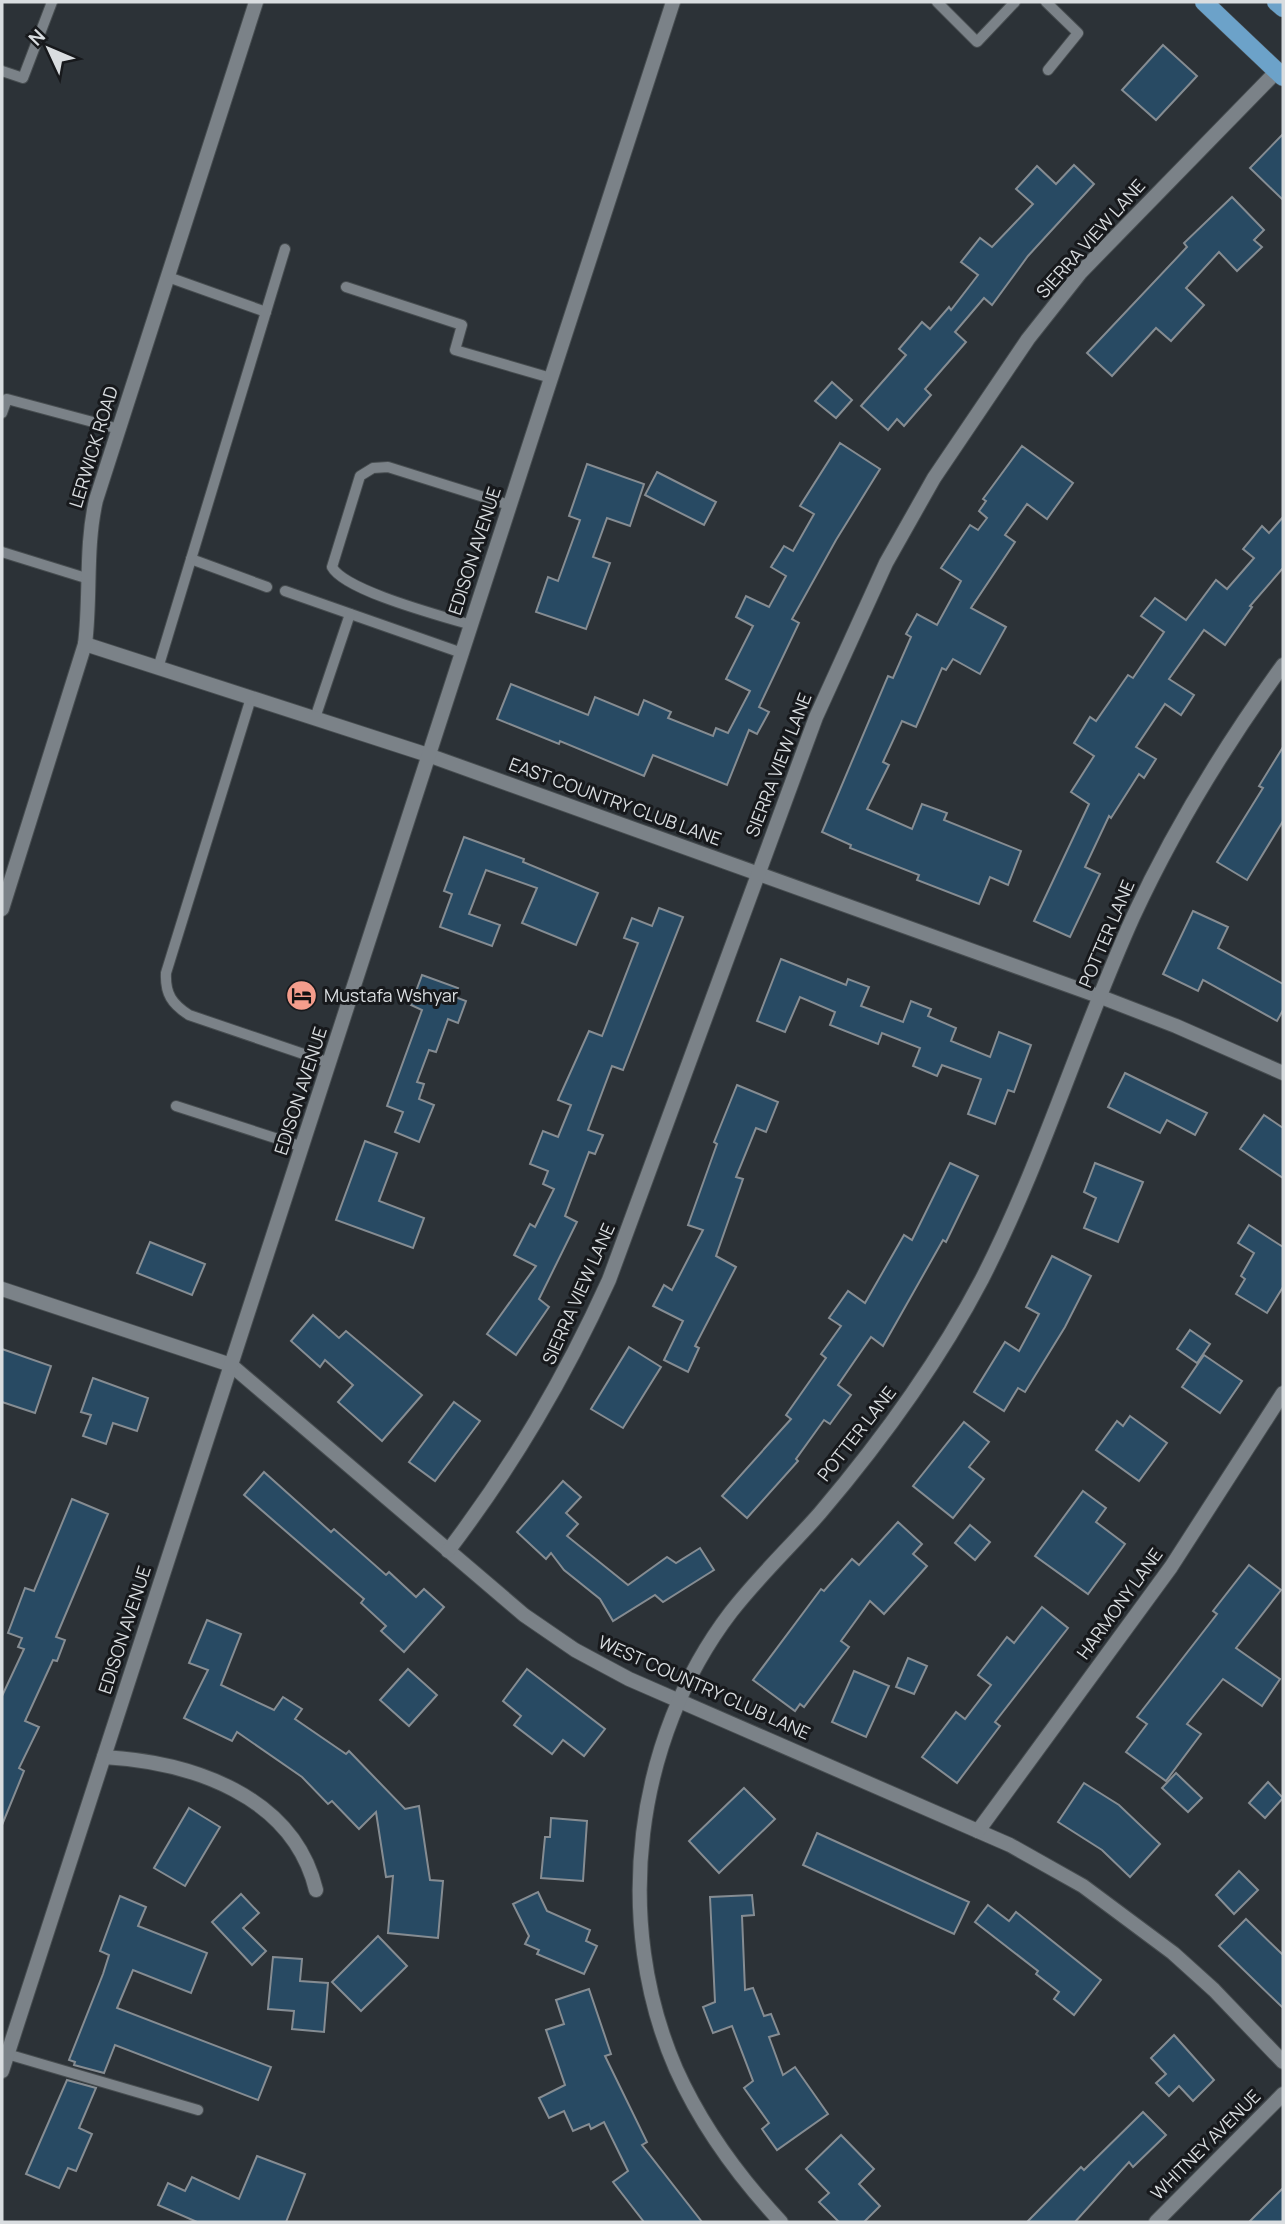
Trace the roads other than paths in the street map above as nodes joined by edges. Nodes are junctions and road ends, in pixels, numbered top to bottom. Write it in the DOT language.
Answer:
graph roads {
  1 [pos="52,2"];
  2 [pos="257,2"];
  3 [pos="673,2"];
  4 [pos="937,2"];
  5 [pos="1015,2"];
  6 [pos="1046,2"];
  7 [pos="1204,2"];
  8 [pos="1276,2"];
  9 [pos="1283,8"];
  10 [pos="1048,70"];
  11 [pos="2,71"];
  12 [pos="1280,74"];
  13 [pos="285,248"];
  14 [pos="168,277"];
  15 [pos="346,287"];
  16 [pos="266,312"];
  17 [pos="551,378"];
  18 [pos="2,413"];
  19 [pos="119,429"];
  20 [pos="509,505"];
  21 [pos="2,552"];
  22 [pos="191,559"];
  23 [pos="89,579"];
  24 [pos="267,587"];
  25 [pos="285,591"];
  26 [pos="350,614"];
  27 [pos="471,625"];
  28 [pos="85,644"];
  29 [pos="462,653"];
  30 [pos="1283,665"];
  31 [pos="158,668"];
  32 [pos="251,698"];
  33 [pos="315,719"];
  34 [pos="428,755"];
  35 [pos="758,874"];
  36 [pos="2,909"];
  37 [pos="1101,998"];
  38 [pos="330,1063"];
  39 [pos="1283,1073"];
  40 [pos="176,1107"];
  41 [pos="303,1147"];
  42 [pos="2,1289"];
  43 [pos="231,1365"];
  44 [pos="1283,1393"];
  45 [pos="448,1551"];
  46 [pos="680,1700"];
  47 [pos="104,1757"];
  48 [pos="978,1831"];
  49 [pos="316,1890"];
  50 [pos="7,2054"];
  51 [pos="1283,2062"];
  52 [pos="2,2071"];
  53 [pos="1283,2094"];
  54 [pos="198,2110"];
  55 [pos="781,2222"];
  56 [pos="1156,2222"];
  1 -- 11 [label="lane"];
  2 -- 14 [label="street, LERWICK ROAD"];
  3 -- 17 [label="street, EDISON AVENUE"];
  4 -- 5 [label="lane"];
  6 -- 10 [label="lane"];
  7 -- 12 [label="main road"];
  8 -- 9 [label="main road"];
  12 -- 35 [label="street, SIERRA VIEW LANE"];
  13 -- 16 [label="lane"];
  14 -- 16 [label="lane"];
  14 -- 19 [label="street, LERWICK ROAD"];
  15 -- 17 [label="lane"];
  16 -- 22 [label="lane"];
  17 -- 20 [label="street, EDISON AVENUE"];
  18 -- 19 [label="lane"];
  19 -- 23 [label="street, LERWICK ROAD"];
  20 -- 27 [label="street, EDISON AVENUE"];
  20 -- 27 [label="lane"];
  21 -- 23 [label="lane"];
  22 -- 24 [label="lane"];
  22 -- 31 [label="lane"];
  23 -- 28 [label="street, LERWICK ROAD"];
  25 -- 26 [label="lane"];
  26 -- 29 [label="lane"];
  26 -- 33 [label="lane"];
  27 -- 29 [label="street, EDISON AVENUE"];
  28 -- 31 [label="street, EAST COUNTRY CLUB LANE"];
  28 -- 36 [label="street, LERWICK ROAD"];
  29 -- 34 [label="street, EDISON AVENUE"];
  30 -- 37 [label="street, POTTER LANE"];
  31 -- 32 [label="street, EAST COUNTRY CLUB LANE"];
  32 -- 33 [label="street, EAST COUNTRY CLUB LANE"];
  32 -- 38 [label="lane"];
  33 -- 34 [label="street, EAST COUNTRY CLUB LANE"];
  34 -- 35 [label="street, EAST COUNTRY CLUB LANE"];
  34 -- 38 [label="street, EDISON AVENUE"];
  35 -- 37 [label="street, EAST COUNTRY CLUB LANE"];
  35 -- 45 [label="street, SIERRA VIEW LANE"];
  37 -- 39 [label="street, EAST COUNTRY CLUB LANE"];
  37 -- 46 [label="street, POTTER LANE"];
  38 -- 41 [label="street, EDISON AVENUE"];
  40 -- 41 [label="lane"];
  41 -- 43 [label="street, EDISON AVENUE"];
  42 -- 43 [label="street, WEST COUNTRY CLUB LANE"];
  43 -- 45 [label="street, WEST COUNTRY CLUB LANE"];
  43 -- 47 [label="street, EDISON AVENUE"];
  44 -- 48 [label="street, HARMONY LANE"];
  45 -- 46 [label="street, WEST COUNTRY CLUB LANE"];
  46 -- 48 [label="street, WEST COUNTRY CLUB LANE"];
  46 -- 55 [label="street, POTTER LANE"];
  47 -- 49 [label="street"];
  47 -- 50 [label="street, EDISON AVENUE"];
  48 -- 51 [label="street, WEST COUNTRY CLUB LANE"];
  50 -- 52 [label="street, EDISON AVENUE"];
  50 -- 54 [label="lane"];
  53 -- 56 [label="street, WHITNEY AVENUE"];
}
